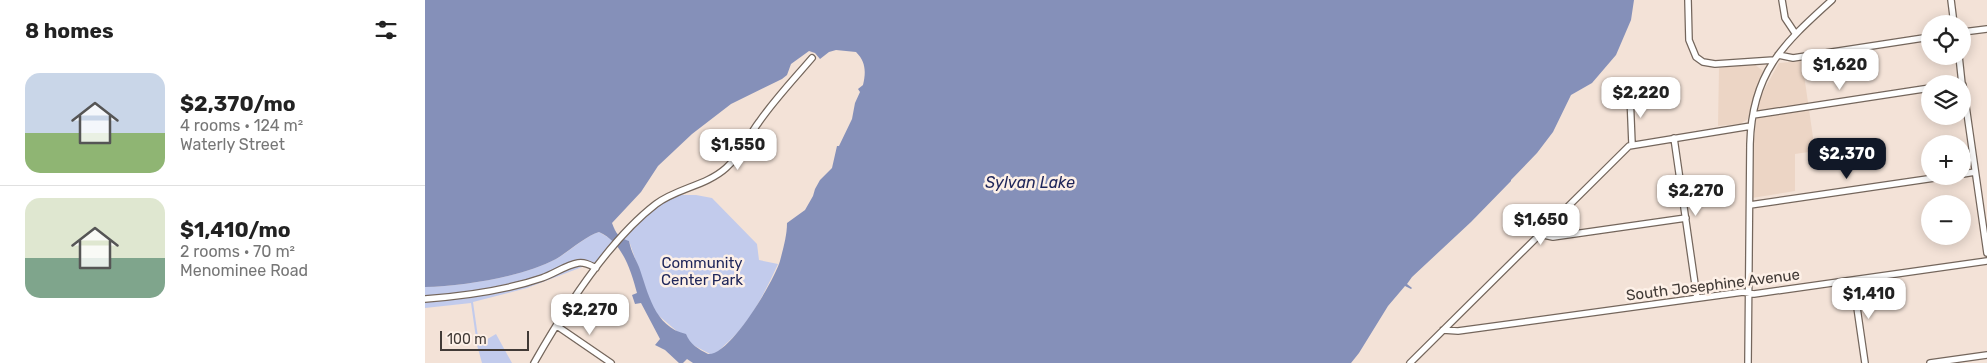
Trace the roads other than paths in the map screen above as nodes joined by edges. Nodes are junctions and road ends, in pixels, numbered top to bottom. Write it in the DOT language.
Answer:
graph roads {
  1 [pos="1688,0"];
  2 [pos="1782,0"];
  3 [pos="1832,0"];
  4 [pos="1951,0"];
  5 [pos="1953,15"];
  6 [pos="1987,29"];
  7 [pos="1971,31"];
  8 [pos="1795,34"];
  9 [pos="1921,38"];
  10 [pos="1778,55"];
  11 [pos="812,58"];
  12 [pos="1774,60"];
  13 [pos="1921,89"];
  14 [pos="1630,95"];
  15 [pos="1753,114"];
  16 [pos="1968,125"];
  17 [pos="1751,126"];
  18 [pos="1674,138"];
  19 [pos="1632,144"];
  20 [pos="1975,172"];
  21 [pos="1971,173"];
  22 [pos="1921,180"];
  23 [pos="1749,205"];
  24 [pos="1686,218"];
  25 [pos="1539,234"];
  26 [pos="1987,253"];
  27 [pos="1987,261"];
  28 [pos="596,268"];
  29 [pos="1853,280"];
  30 [pos="1749,293"];
  31 [pos="1697,298"];
  32 [pos="425,299"];
  33 [pos="557,326"];
  34 [pos="1443,330"];
  35 [pos="1987,355"];
  36 [pos="534,363"];
  37 [pos="611,363"];
  38 [pos="1410,363"];
  39 [pos="1748,363"];
  40 [pos="1865,363"];
  41 [pos="1930,363"];
  1 -- 12 [label="street"];
  2 -- 8 [label="street"];
  3 -- 8 [label="street"];
  4 -- 5 [label="street"];
  6 -- 7 [label="street"];
  8 -- 10 [label="street"];
  9 -- 10 [label="street"];
  10 -- 12 [label="street"];
  11 -- 28 [label="street"];
  12 -- 15 [label="street"];
  13 -- 15 [label="street"];
  14 -- 19 [label="street"];
  15 -- 17 [label="street"];
  16 -- 20 [label="street"];
  17 -- 18 [label="street"];
  17 -- 23 [label="street"];
  18 -- 19 [label="street"];
  18 -- 24 [label="street"];
  19 -- 25 [label="street"];
  20 -- 21 [label="street"];
  20 -- 26 [label="street"];
  22 -- 23 [label="street"];
  23 -- 30 [label="street"];
  24 -- 25 [label="street"];
  24 -- 31 [label="street"];
  25 -- 34 [label="street"];
  27 -- 29 [label="street, South Josephine Avenue"];
  28 -- 32 [label="street"];
  28 -- 33 [label="street"];
  29 -- 30 [label="street, South Josephine Avenue"];
  29 -- 40 [label="street"];
  30 -- 31 [label="street, South Josephine Avenue"];
  30 -- 39 [label="street"];
  31 -- 34 [label="street, South Josephine Avenue"];
  33 -- 36 [label="street"];
  33 -- 37 [label="street"];
  34 -- 38 [label="street"];
  35 -- 41 [label="street"];
}
